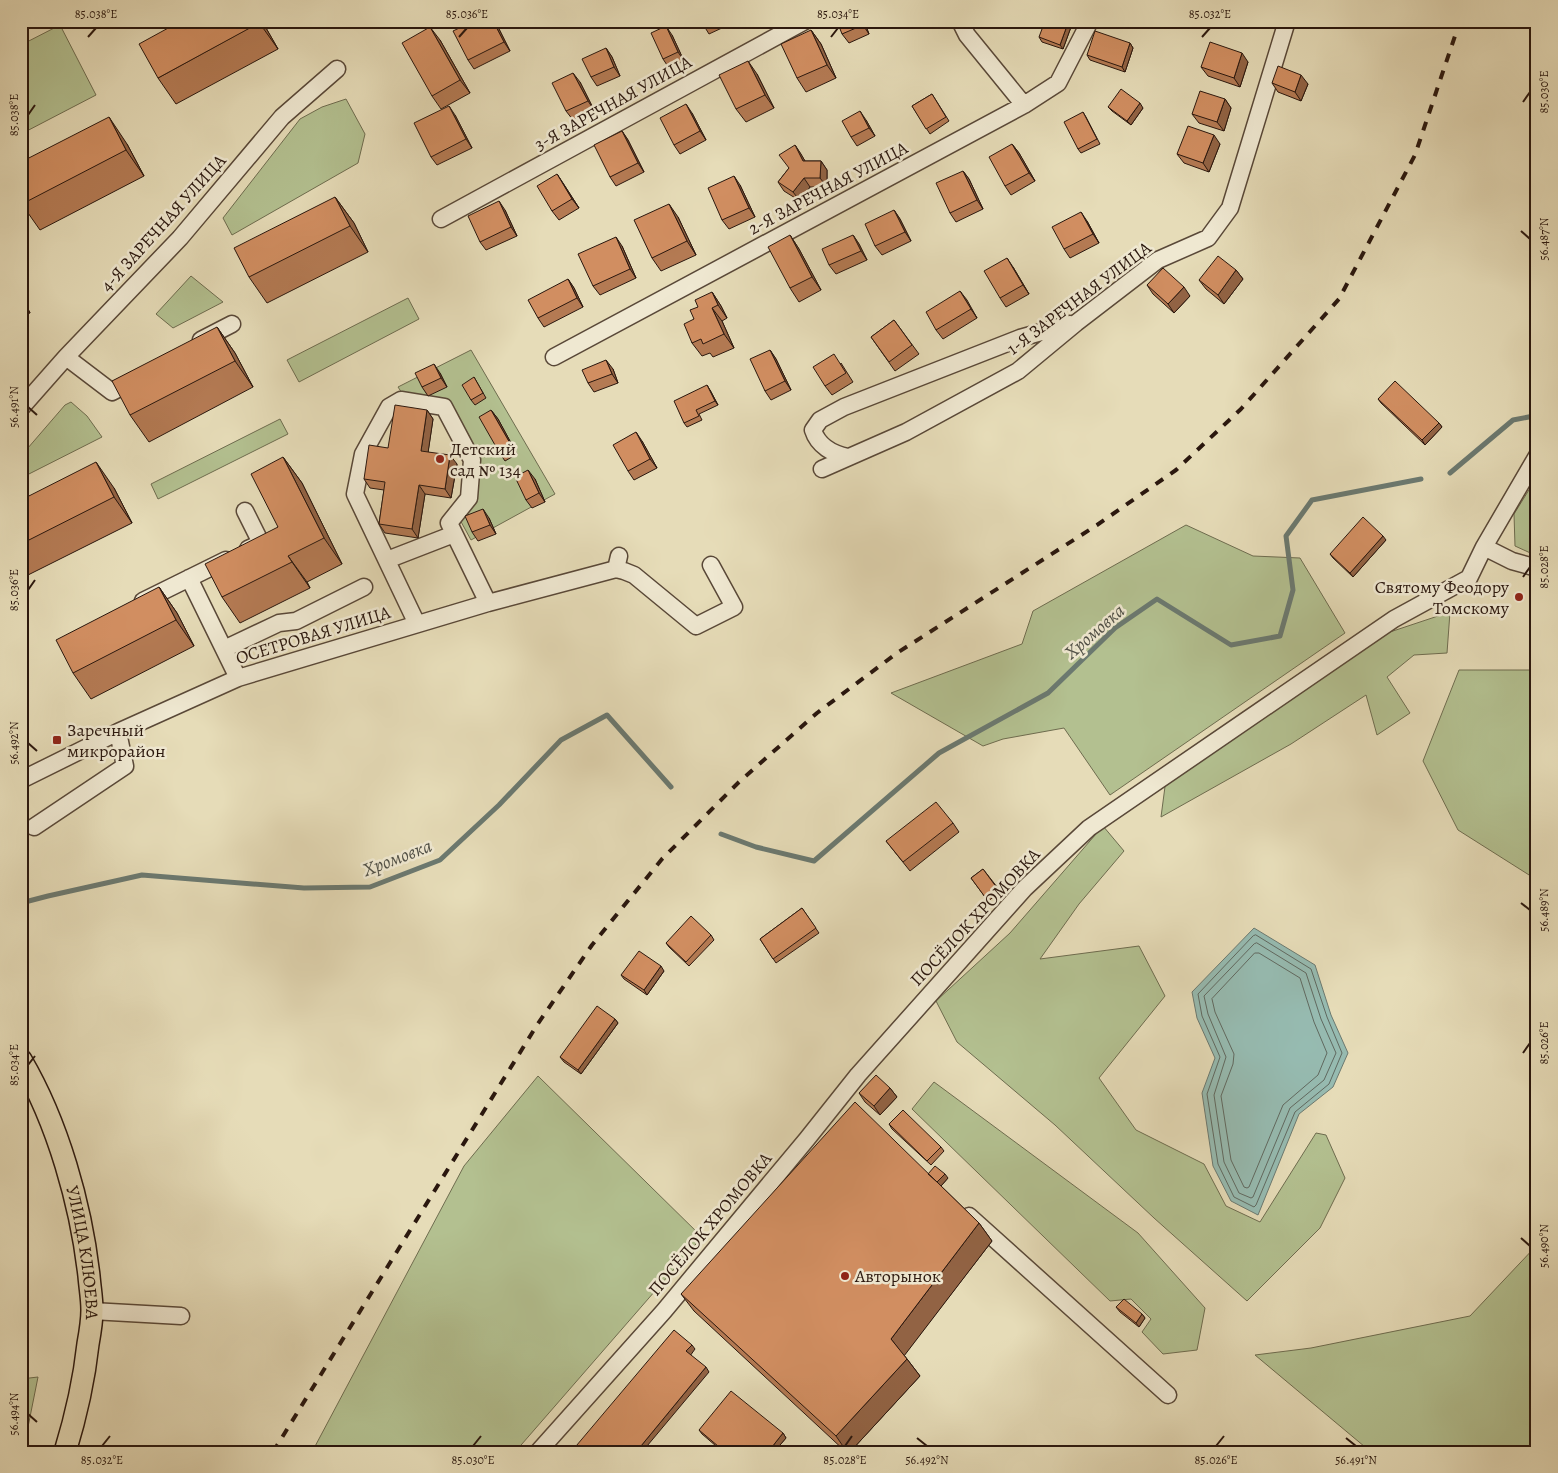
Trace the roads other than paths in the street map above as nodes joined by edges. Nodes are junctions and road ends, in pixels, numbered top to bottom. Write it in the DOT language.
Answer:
graph roads {
  1 [pos="805,21"];
  2 [pos="960,21"];
  3 [pos="1090,21"];
  4 [pos="1287,21"];
  5 [pos="337,69"];
  6 [pos="1024,105"];
  7 [pos="441,219"];
  8 [pos="1076,323"];
  9 [pos="232,324"];
  10 [pos="190,346"];
  11 [pos="554,357"];
  12 [pos="66,358"];
  13 [pos="148,369"];
  14 [pos="21,408"];
  15 [pos="1537,456"];
  16 [pos="848,457"];
  17 [pos="822,468"];
  18 [pos="245,511"];
  19 [pos="454,534"];
  20 [pos="1484,546"];
  21 [pos="387,560"];
  22 [pos="711,565"];
  23 [pos="1537,568"];
  24 [pos="189,578"];
  25 [pos="364,587"];
  26 [pos="488,604"];
  27 [pos="125,609"];
  28 [pos="417,624"];
  29 [pos="224,649"];
  30 [pos="238,678"];
  31 [pos="118,732"];
  32 [pos="21,780"];
  33 [pos="34,827"];
  34 [pos="21,1060"];
  35 [pos="958,1206"];
  36 [pos="92,1311"];
  37 [pos="181,1316"];
  38 [pos="1168,1395"];
  39 [pos="65,1452"];
  40 [pos="538,1452"];
  1 -- 7 [label="street, 3-Я ЗАРЕЧНАЯ УЛИЦА"];
  2 -- 6 [label="street"];
  3 -- 6 [label="street, 2-Я ЗАРЕЧНАЯ УЛИЦА"];
  4 -- 8 [label="street, 1-Я ЗАРЕЧНАЯ УЛИЦА"];
  5 -- 12 [label="street, 4-Я ЗАРЕЧНАЯ УЛИЦА"];
  6 -- 11 [label="street, 2-Я ЗАРЕЧНАЯ УЛИЦА"];
  8 -- 16 [label="street, 1-Я ЗАРЕЧНАЯ УЛИЦА"];
  8 -- 16 [label="street"];
  9 -- 10 [label="street"];
  12 -- 13 [label="street"];
  12 -- 14 [label="street, 4-Я ЗАРЕЧНАЯ УЛИЦА"];
  15 -- 20 [label="street, ПОСЁЛОК ХРОМОВКА"];
  16 -- 17 [label="street, 1-Я ЗАРЕЧНАЯ УЛИЦА"];
  18 -- 24 [label="street"];
  19 -- 21 [label="street"];
  19 -- 21 [label="street"];
  19 -- 26 [label="street"];
  20 -- 23 [label="street"];
  20 -- 40 [label="street, ПОСЁЛОК ХРОМОВКА"];
  21 -- 28 [label="street"];
  22 -- 26 [label="street, ОСЕТРОВАЯ УЛИЦА"];
  24 -- 27 [label="street"];
  24 -- 29 [label="street"];
  25 -- 29 [label="street"];
  26 -- 28 [label="street, ОСЕТРОВАЯ УЛИЦА"];
  28 -- 30 [label="street, ОСЕТРОВАЯ УЛИЦА"];
  29 -- 30 [label="street"];
  30 -- 31 [label="street, ОСЕТРОВАЯ УЛИЦА"];
  31 -- 32 [label="street, ОСЕТРОВАЯ УЛИЦА"];
  31 -- 33 [label="street"];
  34 -- 36 [label="main road, УЛИЦА КЛЮЕВА"];
  35 -- 38 [label="street"];
  36 -- 37 [label="street"];
  36 -- 39 [label="main road, УЛИЦА КЛЮЕВА"];
}
